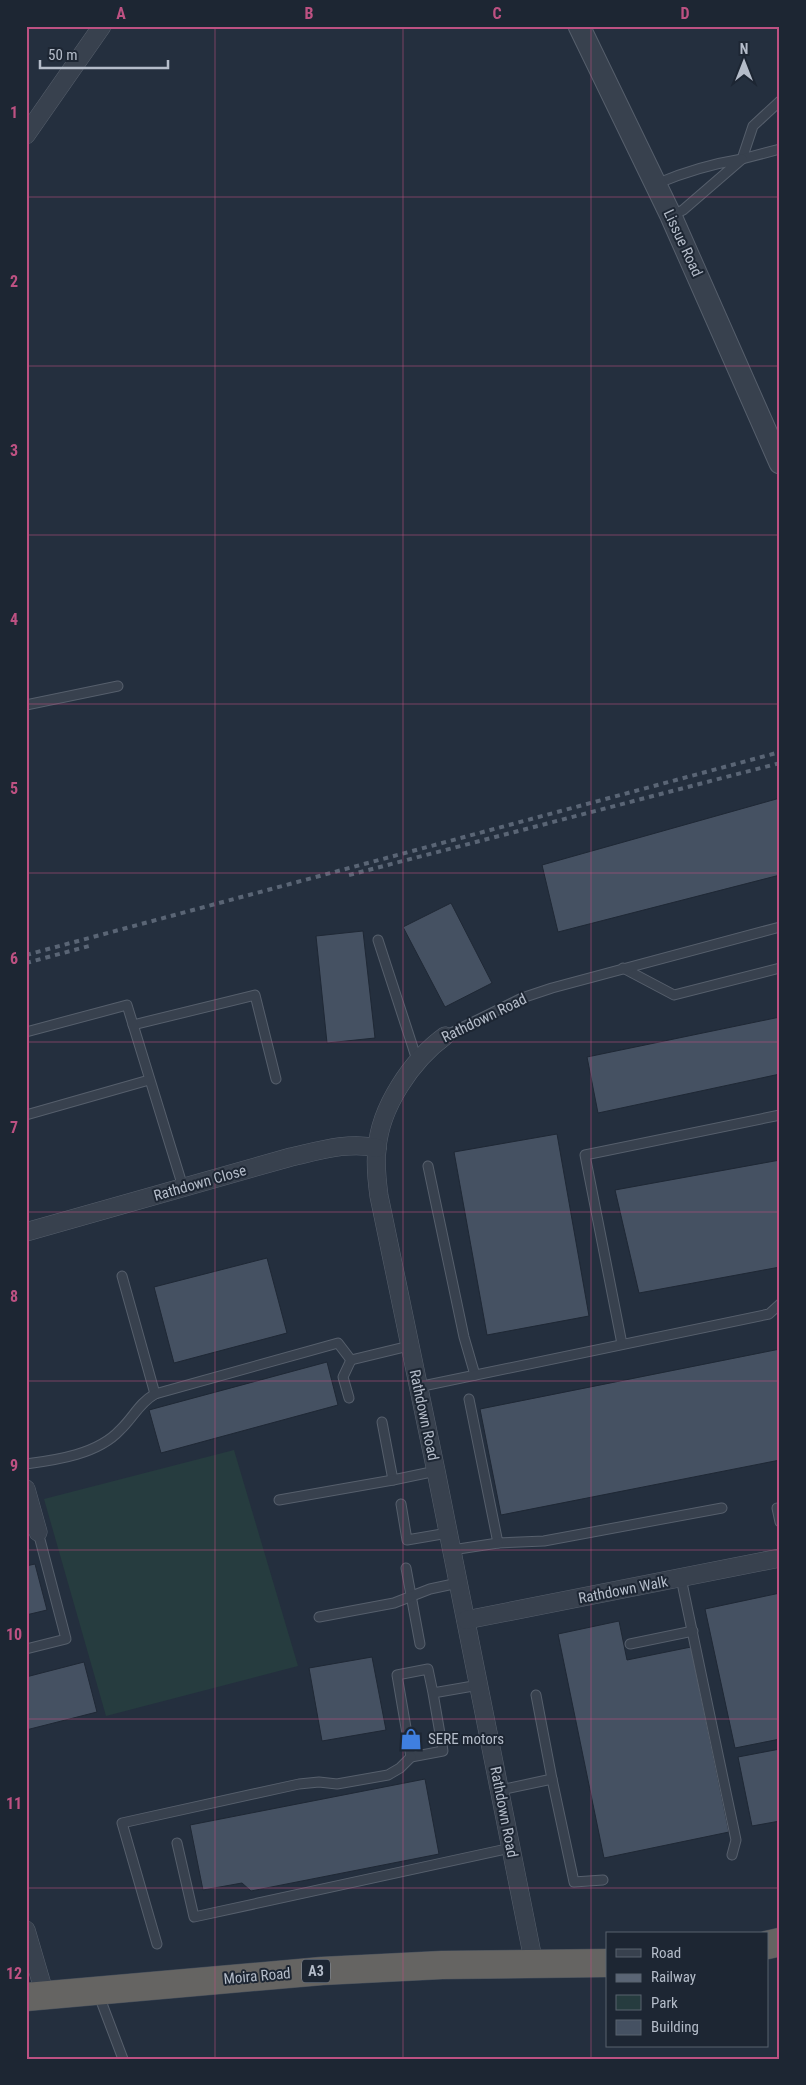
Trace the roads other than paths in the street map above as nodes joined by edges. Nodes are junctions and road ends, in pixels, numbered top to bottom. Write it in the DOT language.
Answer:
graph roads {
  1 [pos="102,26"];
  2 [pos="579,26"];
  3 [pos="780,101"];
  4 [pos="26,135"];
  5 [pos="780,149"];
  6 [pos="742,159"];
  7 [pos="656,184"];
  8 [pos="671,216"];
  9 [pos="780,463"];
  10 [pos="118,686"];
  11 [pos="26,705"];
  12 [pos="780,927"];
  13 [pos="378,940"];
  14 [pos="623,968"];
  15 [pos="780,968"];
  16 [pos="133,1025"];
  17 [pos="26,1032"];
  18 [pos="445,1036"];
  19 [pos="417,1060"];
  20 [pos="276,1079"];
  21 [pos="149,1080"];
  22 [pos="26,1115"];
  23 [pos="780,1115"];
  24 [pos="377,1148"];
  25 [pos="428,1166"];
  26 [pos="183,1188"];
  27 [pos="26,1232"];
  28 [pos="122,1276"];
  29 [pos="780,1304"];
  30 [pos="622,1344"];
  31 [pos="409,1346"];
  32 [pos="351,1360"];
  33 [pos="475,1375"];
  34 [pos="418,1387"];
  35 [pos="155,1394"];
  36 [pos="349,1398"];
  37 [pos="469,1399"];
  38 [pos="382,1422"];
  39 [pos="26,1464"];
  40 [pos="436,1471"];
  41 [pos="393,1480"];
  42 [pos="26,1489"];
  43 [pos="279,1500"];
  44 [pos="401,1504"];
  45 [pos="722,1508"];
  46 [pos="780,1508"];
  47 [pos="780,1522"];
  48 [pos="38,1532"];
  49 [pos="448,1533"];
  50 [pos="498,1543"];
  51 [pos="452,1550"];
  52 [pos="780,1558"];
  53 [pos="406,1568"];
  54 [pos="681,1578"];
  55 [pos="458,1583"];
  56 [pos="411,1596"];
  57 [pos="319,1617"];
  58 [pos="466,1620"];
  59 [pos="693,1631"];
  60 [pos="420,1644"];
  61 [pos="630,1644"];
  62 [pos="26,1649"];
  63 [pos="479,1685"];
  64 [pos="433,1693"];
  65 [pos="536,1695"];
  66 [pos="411,1757"];
  67 [pos="552,1779"];
  68 [pos="500,1790"];
  69 [pos="177,1843"];
  70 [pos="512,1848"];
  71 [pos="732,1855"];
  72 [pos="603,1880"];
  73 [pos="26,1930"];
  74 [pos="157,1944"];
  75 [pos="606,1963"];
  76 [pos="534,1964"];
  77 [pos="97,1990"];
  78 [pos="35,1996"];
  79 [pos="123,2059"];
  1 -- 4 [label="street"];
  2 -- 7 [label="street, Lissue Road"];
  3 -- 6 [label="lane"];
  5 -- 6 [label="lane"];
  6 -- 7 [label="lane"];
  6 -- 8 [label="lane"];
  7 -- 8 [label="street, Lissue Road"];
  8 -- 9 [label="street, Lissue Road"];
  10 -- 11 [label="lane"];
  12 -- 14 [label="lane, Rathdown Road"];
  13 -- 19 [label="lane"];
  14 -- 15 [label="lane"];
  14 -- 18 [label="lane, Rathdown Road"];
  16 -- 17 [label="lane"];
  16 -- 20 [label="lane"];
  16 -- 21 [label="lane"];
  18 -- 19 [label="street, Rathdown Road"];
  19 -- 24 [label="street, Rathdown Road"];
  21 -- 22 [label="lane"];
  21 -- 26 [label="lane"];
  23 -- 30 [label="lane"];
  24 -- 26 [label="street, Rathdown Close"];
  24 -- 31 [label="street, Rathdown Road"];
  25 -- 33 [label="lane"];
  26 -- 27 [label="street, Rathdown Close"];
  28 -- 35 [label="lane"];
  29 -- 30 [label="lane"];
  30 -- 33 [label="lane"];
  31 -- 32 [label="lane"];
  31 -- 34 [label="street, Rathdown Road"];
  32 -- 35 [label="lane"];
  32 -- 36 [label="lane"];
  33 -- 34 [label="lane"];
  34 -- 40 [label="street, Rathdown Road"];
  35 -- 39 [label="lane"];
  37 -- 50 [label="lane"];
  38 -- 41 [label="lane"];
  40 -- 41 [label="lane"];
  40 -- 49 [label="street, Rathdown Road"];
  41 -- 43 [label="lane"];
  42 -- 48 [label="street"];
  44 -- 49 [label="lane"];
  45 -- 50 [label="lane"];
  46 -- 47 [label="lane"];
  48 -- 62 [label="lane"];
  49 -- 51 [label="street, Rathdown Road"];
  50 -- 51 [label="lane"];
  51 -- 55 [label="street, Rathdown Road"];
  52 -- 54 [label="street, Rathdown Walk"];
  53 -- 56 [label="lane"];
  54 -- 58 [label="street, Rathdown Walk"];
  54 -- 59 [label="lane"];
  55 -- 56 [label="lane"];
  55 -- 58 [label="street, Rathdown Road"];
  56 -- 57 [label="lane"];
  56 -- 60 [label="lane"];
  58 -- 63 [label="street, Rathdown Road"];
  59 -- 61 [label="lane"];
  59 -- 71 [label="lane"];
  63 -- 64 [label="lane"];
  63 -- 68 [label="street, Rathdown Road"];
  64 -- 66 [label="lane"];
  64 -- 66 [label="lane"];
  65 -- 67 [label="lane"];
  66 -- 74 [label="lane"];
  67 -- 68 [label="lane"];
  67 -- 72 [label="lane"];
  68 -- 70 [label="street, Rathdown Road"];
  69 -- 70 [label="lane"];
  70 -- 76 [label="street, Rathdown Road"];
  73 -- 78 [label="street"];
  75 -- 76 [label="highway, Moira Road / A3"];
  76 -- 77 [label="highway, Moira Road / A3"];
  77 -- 78 [label="highway, Moira Road / A3"];
  77 -- 79 [label="lane"];
}
